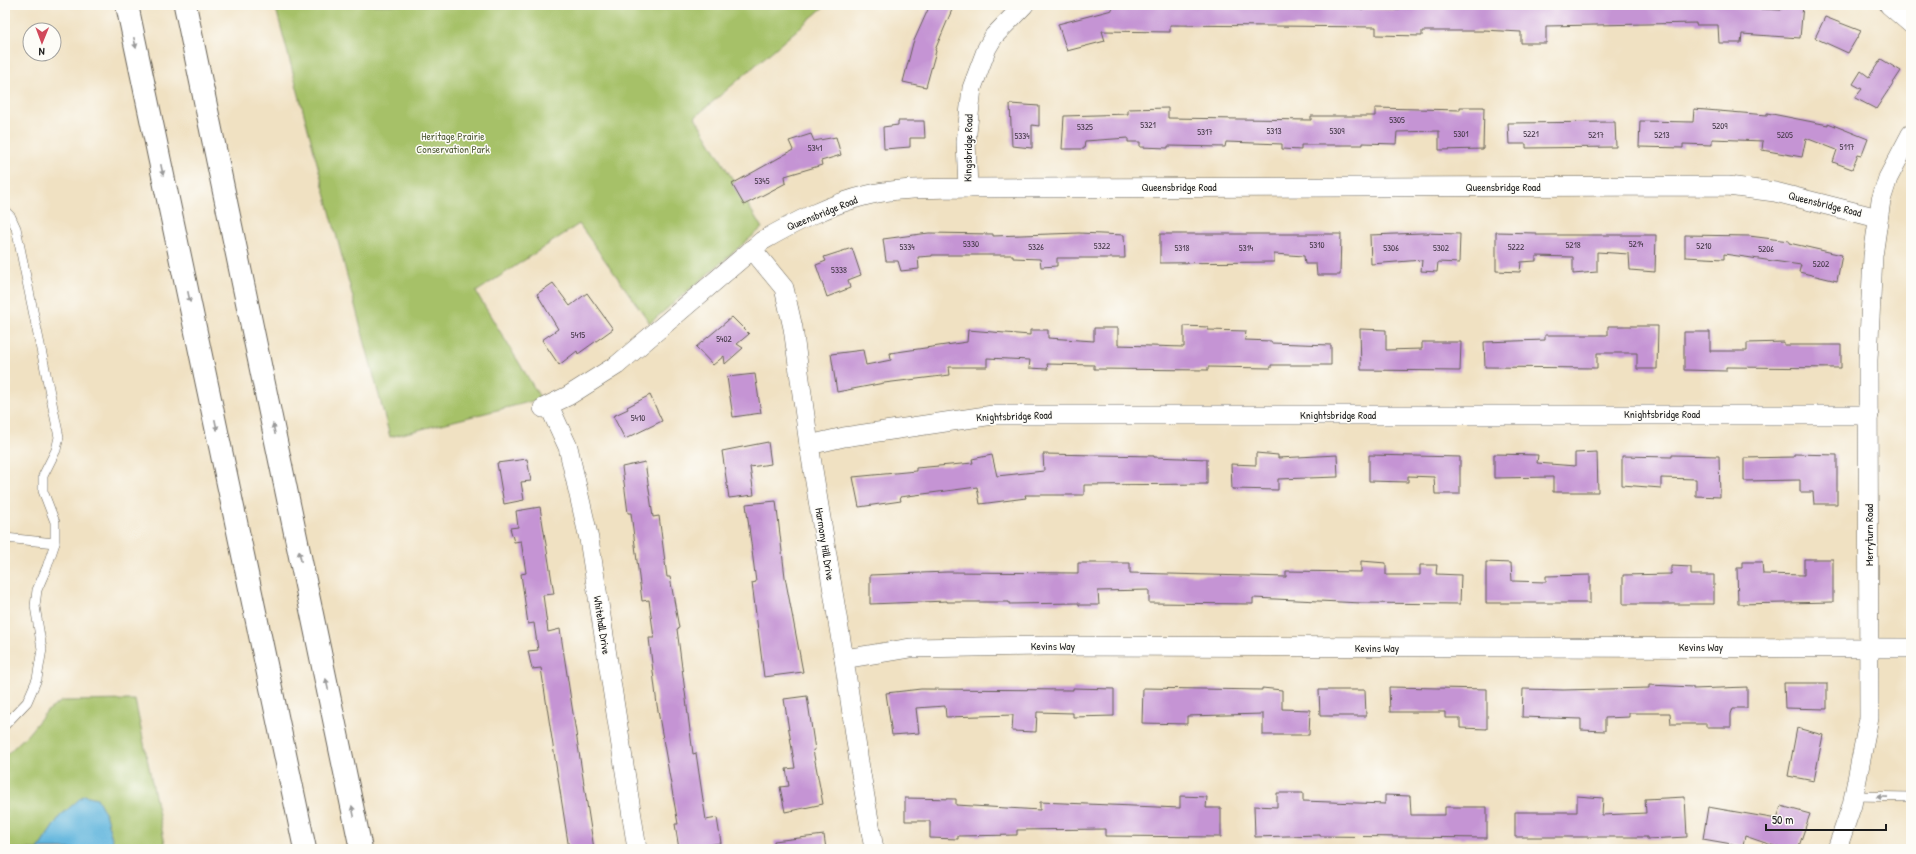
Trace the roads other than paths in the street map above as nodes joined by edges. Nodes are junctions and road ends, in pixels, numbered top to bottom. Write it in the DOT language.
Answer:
graph roads {
  1 [pos="126,5"];
  2 [pos="185,5"];
  3 [pos="1024,5"];
  4 [pos="1889,5"];
  5 [pos="1911,24"];
  6 [pos="1911,134"];
  7 [pos="968,188"];
  8 [pos="5,211"];
  9 [pos="1878,218"];
  10 [pos="752,249"];
  11 [pos="546,407"];
  12 [pos="1869,415"];
  13 [pos="809,445"];
  14 [pos="5,538"];
  15 [pos="55,543"];
  16 [pos="1870,648"];
  17 [pos="1911,648"];
  18 [pos="844,659"];
  19 [pos="5,725"];
  20 [pos="1854,796"];
  21 [pos="1911,797"];
  22 [pos="305,849"];
  23 [pos="361,849"];
  24 [pos="636,849"];
  25 [pos="874,849"];
  26 [pos="1837,849"];
  1 -- 22 [label="highway, one-way"];
  23 -- 2 [label="highway, one-way"];
  3 -- 7 [label="street, Kingsbridge Road"];
  4 -- 5 [label="street"];
  6 -- 9 [label="street, Merryturn Road"];
  7 -- 9 [label="street, Queensbridge Road"];
  7 -- 10 [label="street, Queensbridge Road"];
  8 -- 15 [label="lane"];
  9 -- 12 [label="street, Merryturn Road"];
  10 -- 11 [label="street, Queensbridge Road"];
  10 -- 13 [label="street, Harmony Hill Drive"];
  11 -- 24 [label="street, Whitehall Drive"];
  12 -- 13 [label="street, Knightsbridge Road"];
  12 -- 16 [label="street, Merryturn Road"];
  13 -- 18 [label="street, Harmony Hill Drive"];
  14 -- 15 [label="lane"];
  15 -- 19 [label="lane"];
  16 -- 17 [label="street, Kevins Way"];
  16 -- 18 [label="street, Kevins Way"];
  16 -- 20 [label="street, Merryturn Road"];
  18 -- 25 [label="street, Harmony Hill Drive"];
  21 -- 20 [label="lane, one-way"];
  20 -- 26 [label="street, Merryturn Road"];
}
